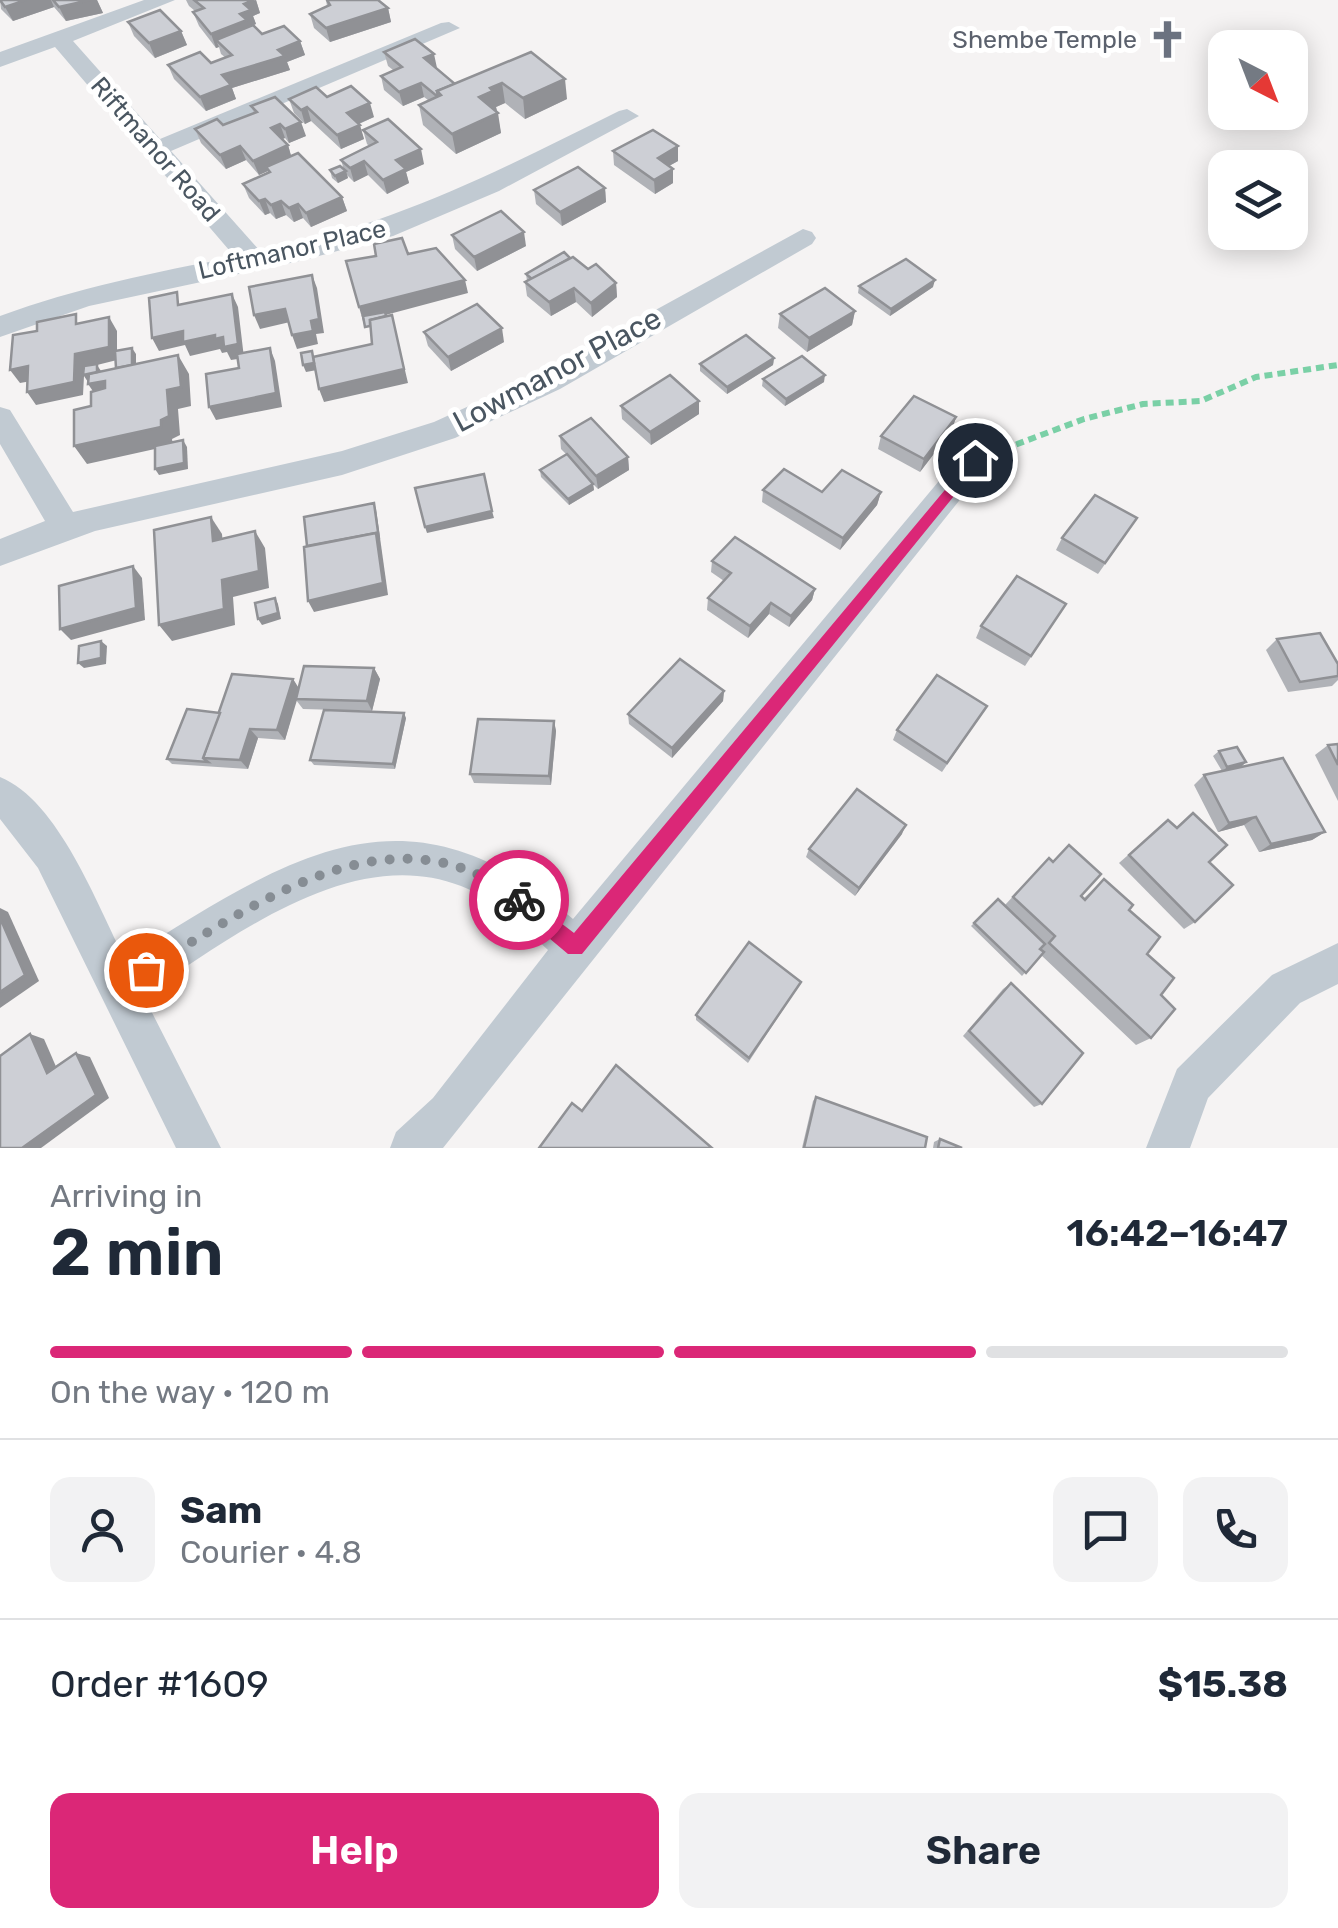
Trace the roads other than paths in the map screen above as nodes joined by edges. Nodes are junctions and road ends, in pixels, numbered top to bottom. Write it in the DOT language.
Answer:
graph roads {
  1 [pos="164,0"];
  2 [pos="450,28"];
  3 [pos="59,38"];
  4 [pos="0,60"];
  5 [pos="627,116"];
  6 [pos="156,149"];
  7 [pos="803,238"];
  8 [pos="253,260"];
  9 [pos="0,327"];
  10 [pos="0,418"];
  11 [pos="975,460"];
  12 [pos="66,528"];
  13 [pos="0,553"];
  14 [pos="0,795"];
  15 [pos="575,947"];
  16 [pos="1338,963"];
  17 [pos="117,988"];
  18 [pos="199,1148"];
  19 [pos="412,1148"];
  20 [pos="1168,1148"];
  1 -- 3 [label="street"];
  2 -- 6 [label="street"];
  3 -- 4 [label="street"];
  3 -- 6 [label="street, Riftmanor Road"];
  5 -- 8 [label="street, Loftmanor Place"];
  6 -- 8 [label="street, Riftmanor Road"];
  7 -- 12 [label="street, Lowmanor Place"];
  8 -- 9 [label="street, Loftmanor Place"];
  10 -- 12 [label="street"];
  11 -- 15 [label="street"];
  12 -- 13 [label="street, Lowmanor Place"];
  14 -- 17 [label="street"];
  15 -- 17 [label="street"];
  15 -- 19 [label="street"];
  16 -- 20 [label="street"];
  17 -- 18 [label="street"];
}
